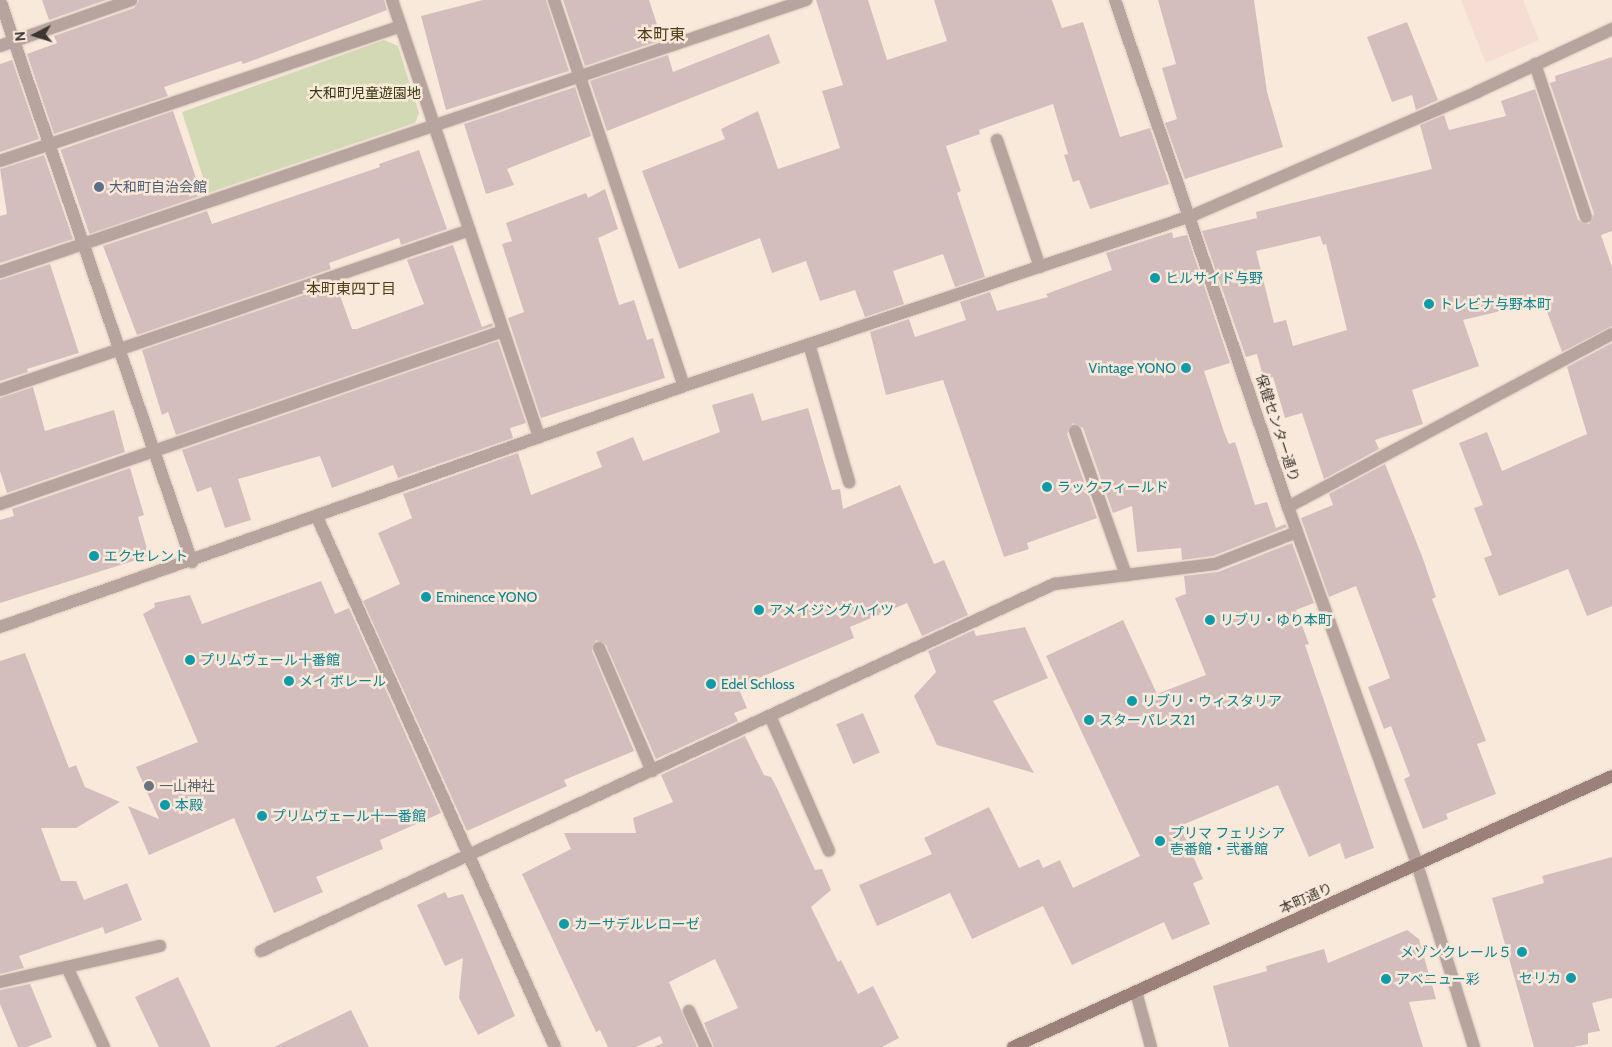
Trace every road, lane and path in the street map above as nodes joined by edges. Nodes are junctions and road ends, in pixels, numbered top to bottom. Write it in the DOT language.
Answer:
graph roads {
  1 [pos="0,0"];
  2 [pos="131,0"];
  3 [pos="392,0"];
  4 [pos="554,0"];
  5 [pos="806,0"];
  6 [pos="1115,0"];
  7 [pos="401,26"];
  8 [pos="1612,29"];
  9 [pos="14,41"];
  10 [pos="0,46"];
  11 [pos="1535,64"];
  12 [pos="580,76"];
  13 [pos="435,125"];
  14 [pos="997,140"];
  15 [pos="50,144"];
  16 [pos="0,161"];
  17 [pos="1191,216"];
  18 [pos="1586,217"];
  19 [pos="470,230"];
  20 [pos="84,244"];
  21 [pos="1040,266"];
  22 [pos="0,272"];
  23 [pos="503,331"];
  24 [pos="1612,334"];
  25 [pos="808,344"];
  26 [pos="119,349"];
  27 [pos="684,386"];
  28 [pos="0,390"];
  29 [pos="1075,431"];
  30 [pos="539,437"];
  31 [pos="154,451"];
  32 [pos="849,482"];
  33 [pos="0,504"];
  34 [pos="1288,507"];
  35 [pos="317,517"];
  36 [pos="1297,532"];
  37 [pos="192,562"];
  38 [pos="1126,575"];
  39 [pos="0,627"];
  40 [pos="599,648"];
  41 [pos="770,716"];
  42 [pos="652,771"];
  43 [pos="1612,776"];
  44 [pos="829,851"];
  45 [pos="469,856"];
  46 [pos="1417,864"];
  47 [pos="160,946"];
  48 [pos="261,951"];
  49 [pos="67,967"];
  50 [pos="0,982"];
  51 [pos="1136,992"];
  52 [pos="689,1011"];
  53 [pos="104,1047"];
  54 [pos="554,1047"];
  55 [pos="706,1047"];
  56 [pos="1013,1047"];
  57 [pos="1151,1047"];
  58 [pos="1474,1047"];
  1 -- 9 [label="street"];
  2 -- 9 [label="street"];
  3 -- 7 [label="street"];
  4 -- 12 [label="street"];
  5 -- 12 [label="street"];
  6 -- 17 [label="street, 保健センター通り"];
  7 -- 13 [label="street"];
  7 -- 15 [label="street"];
  8 -- 11 [label="street"];
  9 -- 10 [label="street"];
  9 -- 15 [label="street"];
  11 -- 17 [label="street"];
  11 -- 18 [label="street"];
  12 -- 13 [label="street"];
  12 -- 27 [label="street"];
  13 -- 19 [label="street"];
  13 -- 20 [label="street"];
  14 -- 21 [label="street"];
  15 -- 16 [label="street"];
  15 -- 20 [label="street"];
  17 -- 21 [label="street"];
  17 -- 34 [label="street, 保健センター通り"];
  19 -- 23 [label="street"];
  19 -- 26 [label="street"];
  20 -- 22 [label="street"];
  20 -- 26 [label="street"];
  21 -- 25 [label="street"];
  23 -- 30 [label="street"];
  23 -- 31 [label="street"];
  24 -- 34 [label="street"];
  25 -- 27 [label="street"];
  25 -- 32 [label="street"];
  26 -- 28 [label="street"];
  26 -- 31 [label="street"];
  27 -- 30 [label="street"];
  29 -- 38 [label="street"];
  30 -- 35 [label="street"];
  31 -- 33 [label="street"];
  31 -- 37 [label="street"];
  34 -- 36 [label="street, 保健センター通り"];
  35 -- 37 [label="street"];
  35 -- 45 [label="street"];
  36 -- 38 [label="street"];
  36 -- 46 [label="street, 保健センター通り"];
  37 -- 39 [label="street"];
  38 -- 41 [label="street"];
  40 -- 42 [label="street"];
  41 -- 42 [label="street"];
  41 -- 44 [label="street"];
  42 -- 45 [label="street"];
  43 -- 46 [label="main road, 本町通り"];
  45 -- 48 [label="street"];
  45 -- 54 [label="street"];
  46 -- 51 [label="main road, 本町通り"];
  46 -- 58 [label="street, 保健センター通り"];
  47 -- 49 [label="street"];
  49 -- 50 [label="street"];
  49 -- 53 [label="street"];
  51 -- 56 [label="main road, 本町通り"];
  51 -- 57 [label="street"];
  52 -- 55 [label="street"];
}
